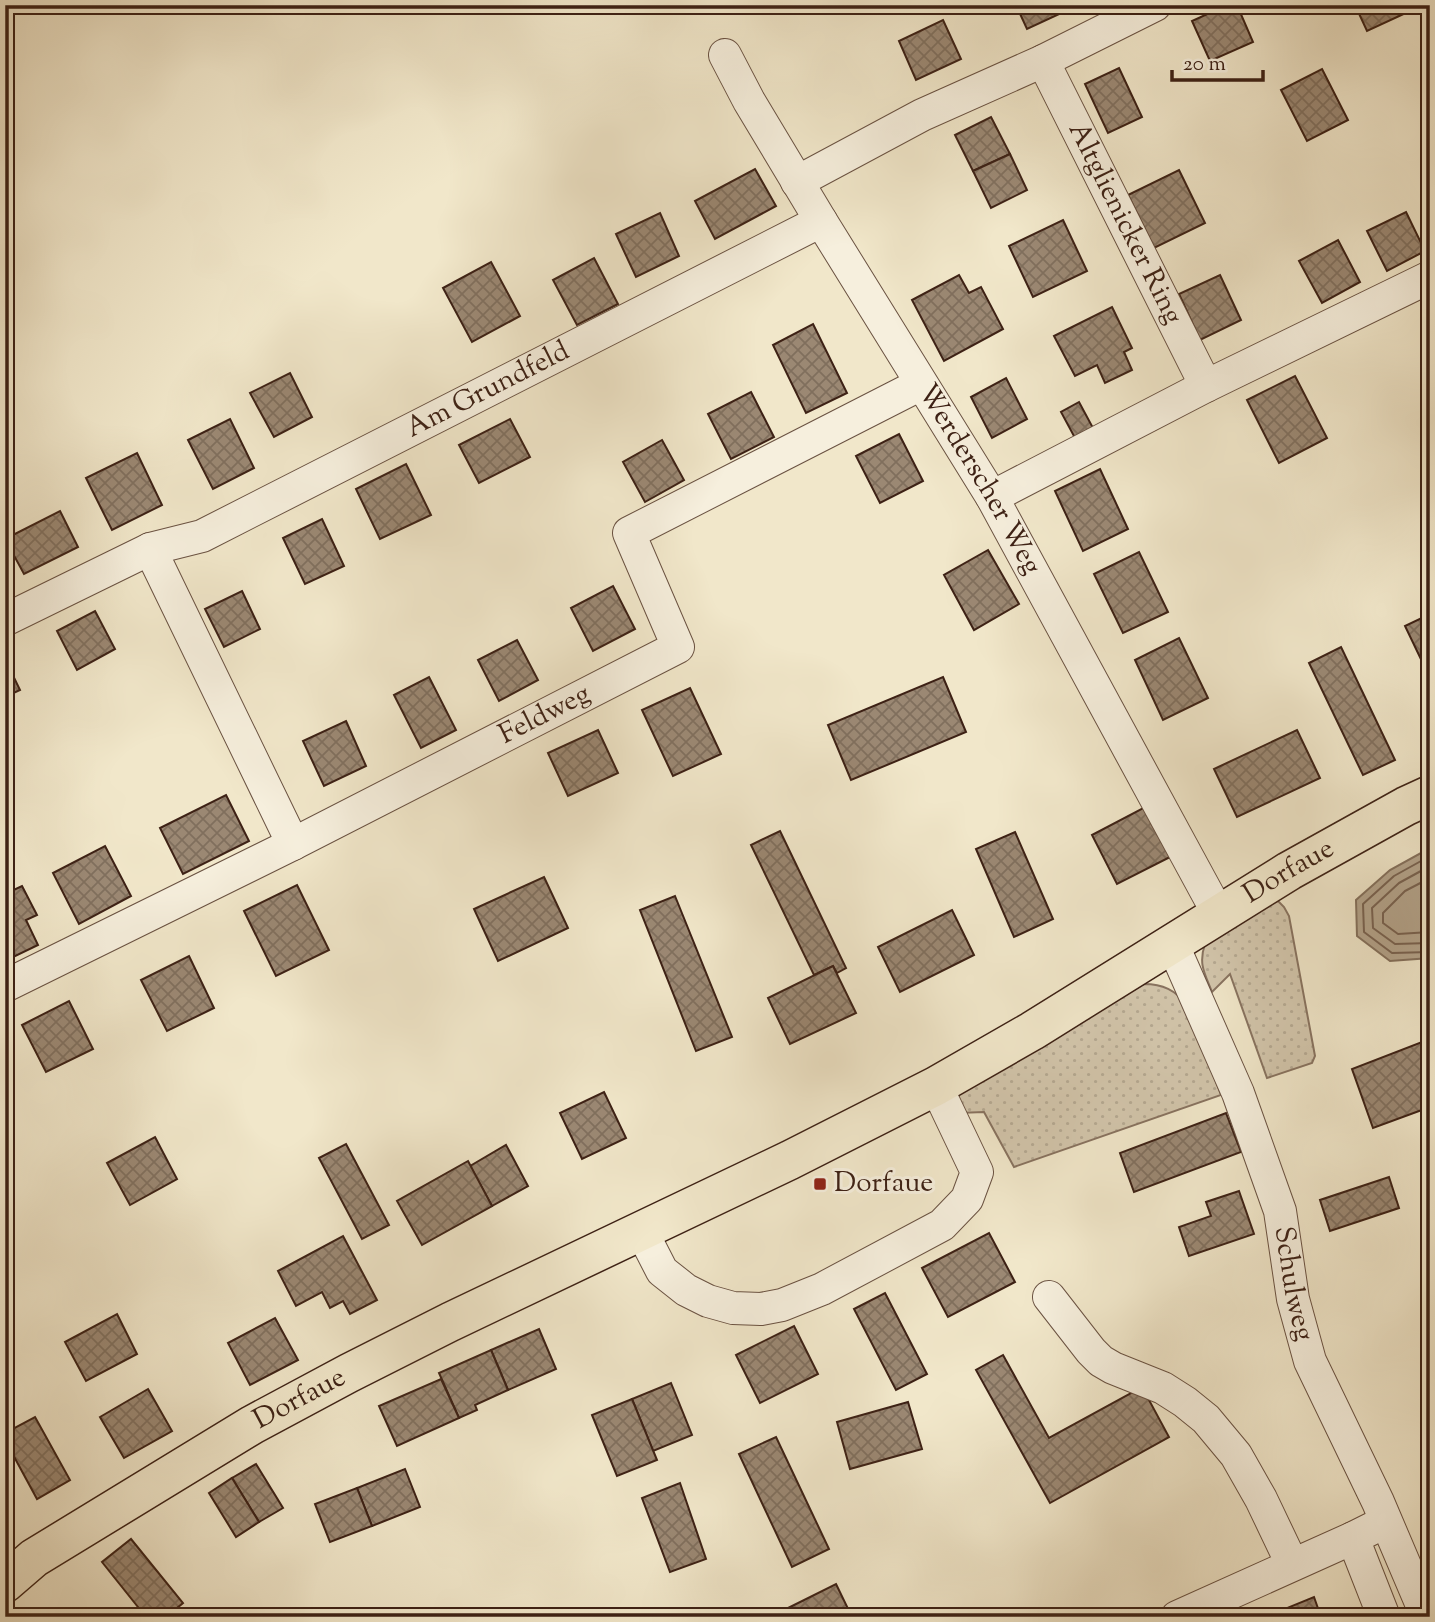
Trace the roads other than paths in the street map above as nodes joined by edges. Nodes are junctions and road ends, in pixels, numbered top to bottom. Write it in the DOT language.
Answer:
graph roads {
  1 [pos="1155,5"];
  2 [pos="724,55"];
  3 [pos="1043,61"];
  4 [pos="797,181"];
  5 [pos="821,221"];
  6 [pos="1430,277"];
  7 [pos="921,384"];
  8 [pos="1206,386"];
  9 [pos="992,497"];
  10 [pos="150,549"];
  11 [pos="5,620"];
  12 [pos="1430,795"];
  13 [pos="293,844"];
  14 [pos="1219,915"];
  15 [pos="1172,944"];
  16 [pos="5,986"];
  17 [pos="936,1086"];
  18 [pos="642,1232"];
  19 [pos="1049,1297"];
  20 [pos="1387,1522"];
  21 [pos="1353,1538"];
  22 [pos="20,1558"];
  23 [pos="1292,1564"];
  24 [pos="5,1583"];
  25 [pos="1177,1617"];
  26 [pos="1384,1617"];
  27 [pos="1427,1617"];
  1 -- 3 [label="street"];
  2 -- 4 [label="street, Werderscher Weg"];
  3 -- 4 [label="street"];
  3 -- 8 [label="street, Altglienicker Ring"];
  4 -- 5 [label="street, Werderscher Weg"];
  5 -- 7 [label="street, Werderscher Weg"];
  5 -- 10 [label="street, Am Grundfeld"];
  6 -- 8 [label="street"];
  7 -- 9 [label="street, Werderscher Weg"];
  7 -- 13 [label="street, Feldweg"];
  8 -- 9 [label="street"];
  9 -- 14 [label="street, Werderscher Weg"];
  10 -- 11 [label="street, Am Grundfeld"];
  10 -- 13 [label="street"];
  12 -- 14 [label="main road, Dorfaue"];
  13 -- 16 [label="street, Feldweg"];
  14 -- 15 [label="main road, Dorfaue"];
  15 -- 17 [label="main road, Dorfaue"];
  15 -- 20 [label="street, Schulweg"];
  17 -- 18 [label="main road, Dorfaue"];
  17 -- 18 [label="street"];
  18 -- 22 [label="main road, Dorfaue"];
  19 -- 23 [label="street"];
  20 -- 21 [label="street"];
  20 -- 27 [label="street, Schulweg"];
  21 -- 23 [label="street"];
  21 -- 26 [label="street"];
  22 -- 24 [label="main road, Dorfaue"];
  23 -- 25 [label="street"];
}
